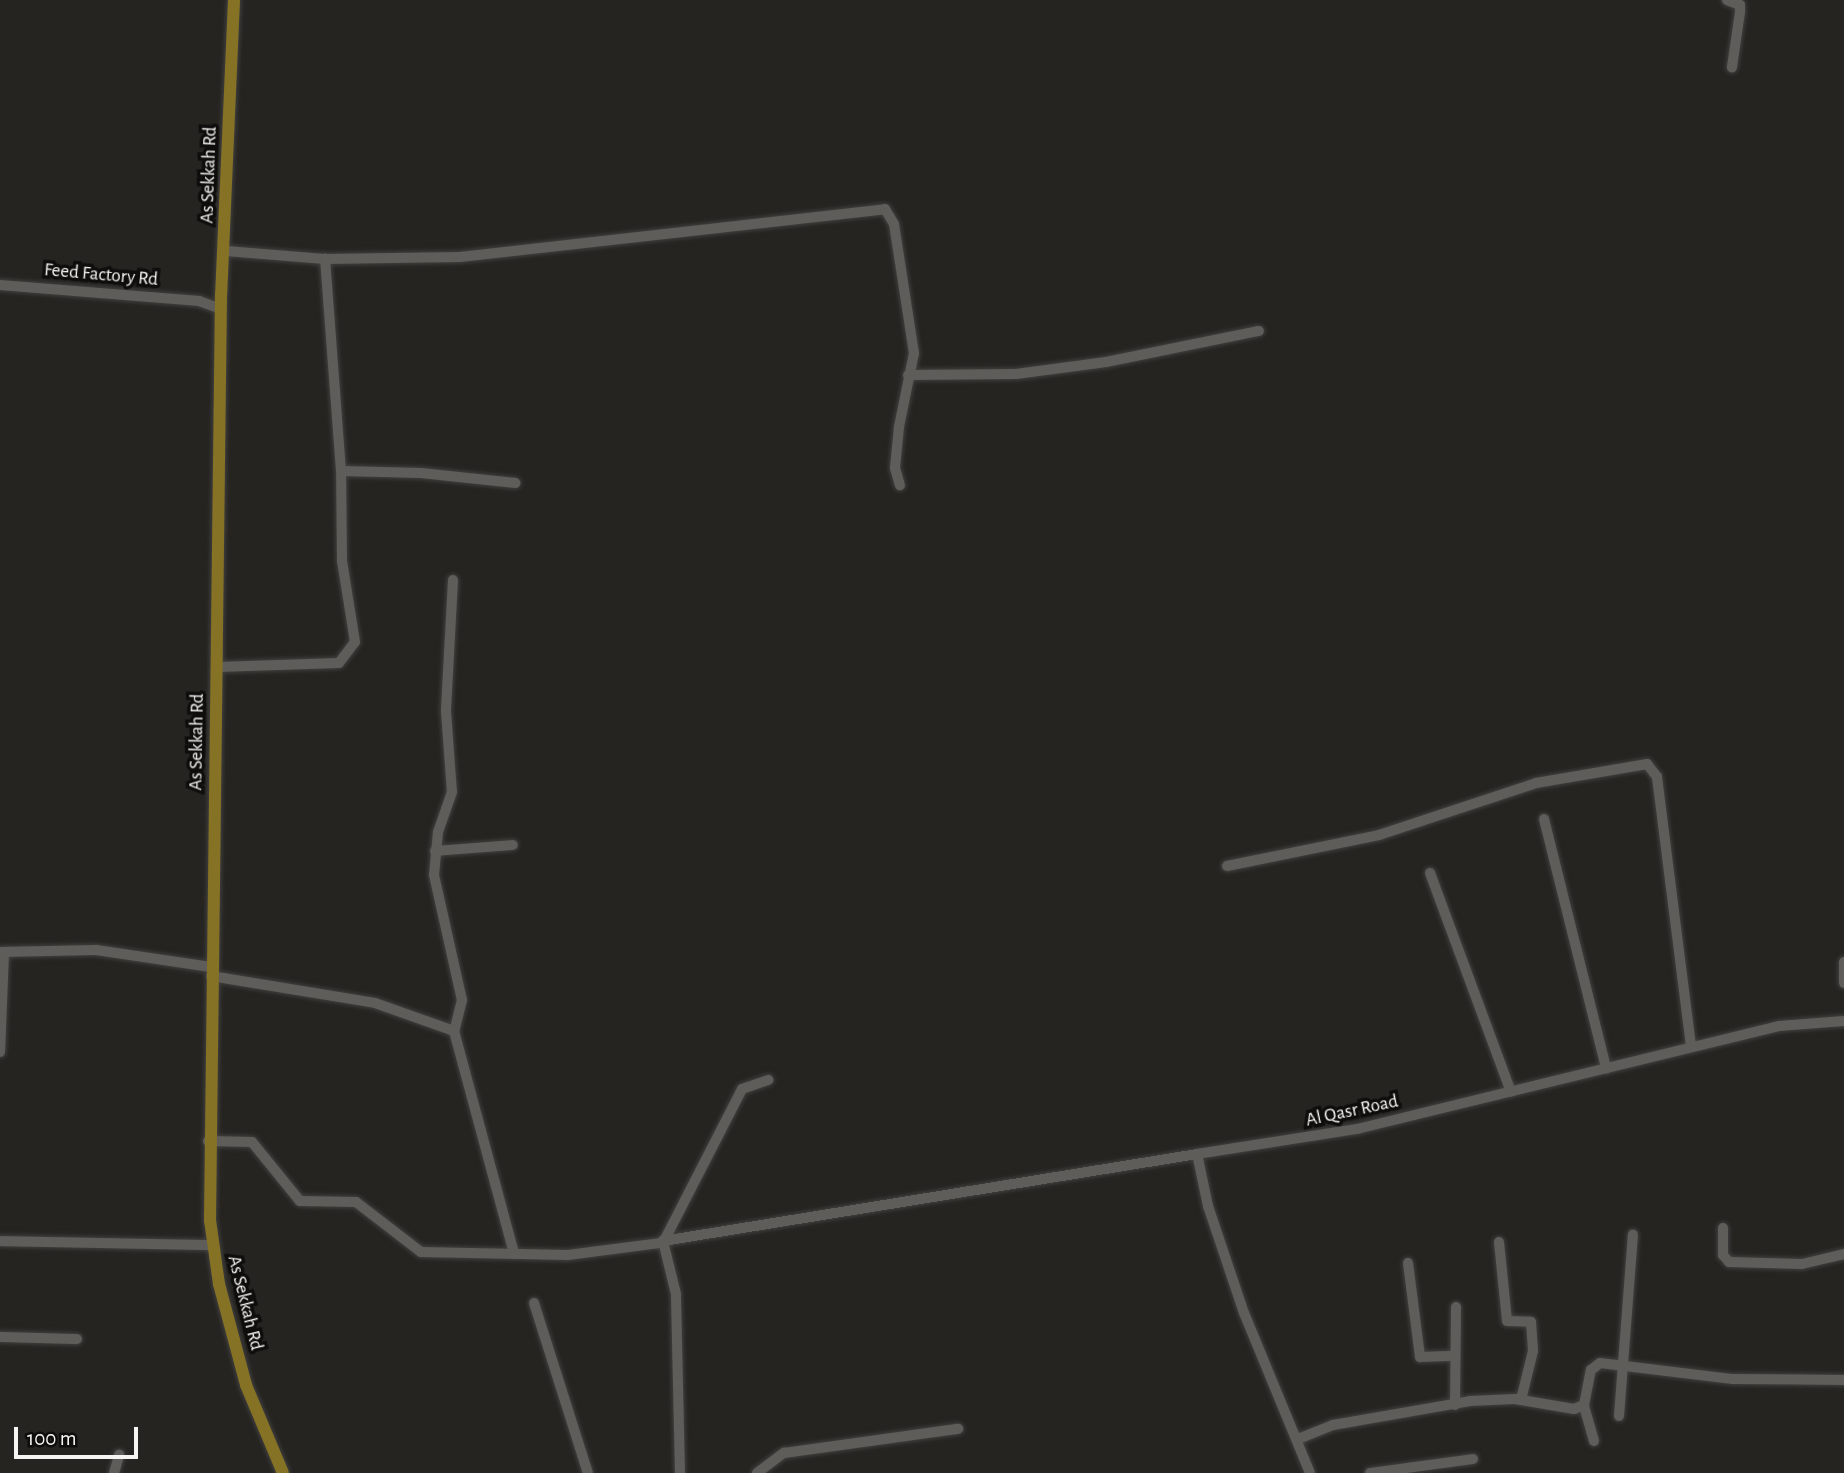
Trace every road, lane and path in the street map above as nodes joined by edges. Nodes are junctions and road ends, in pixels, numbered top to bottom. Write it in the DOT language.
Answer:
graph roads {
  1 [pos="234,0"];
  2 [pos="1727,0"];
  3 [pos="1732,67"];
  4 [pos="226,251"];
  5 [pos="325,259"];
  6 [pos="0,285"];
  7 [pos="221,294"];
  8 [pos="199,301"];
  9 [pos="221,309"];
  10 [pos="1259,331"];
  11 [pos="908,375"];
  12 [pos="341,471"];
  13 [pos="515,484"];
  14 [pos="900,485"];
  15 [pos="453,580"];
  16 [pos="217,667"];
  17 [pos="1544,819"];
  18 [pos="513,845"];
  19 [pos="435,852"];
  20 [pos="1227,866"];
  21 [pos="1430,873"];
  22 [pos="2,953"];
  23 [pos="1844,962"];
  24 [pos="211,971"];
  25 [pos="1844,983"];
  26 [pos="1844,1021"];
  27 [pos="454,1031"];
  28 [pos="1691,1047"];
  29 [pos="0,1052"];
  30 [pos="1606,1068"];
  31 [pos="768,1080"];
  32 [pos="1511,1092"];
  33 [pos="208,1140"];
  34 [pos="1197,1154"];
  35 [pos="1723,1228"];
  36 [pos="1633,1234"];
  37 [pos="0,1241"];
  38 [pos="662,1242"];
  39 [pos="1499,1242"];
  40 [pos="212,1245"];
  41 [pos="514,1254"];
  42 [pos="1844,1254"];
  43 [pos="1408,1263"];
  44 [pos="534,1303"];
  45 [pos="1456,1307"];
  46 [pos="0,1337"];
  47 [pos="77,1339"];
  48 [pos="1454,1356"];
  49 [pos="1623,1366"];
  50 [pos="1844,1380"];
  51 [pos="1521,1400"];
  52 [pos="1455,1405"];
  53 [pos="1584,1405"];
  54 [pos="1619,1416"];
  55 [pos="958,1429"];
  56 [pos="1298,1439"];
  57 [pos="1594,1441"];
  58 [pos="119,1455"];
  59 [pos="1473,1459"];
  60 [pos="114,1473"];
  61 [pos="283,1473"];
  62 [pos="588,1473"];
  63 [pos="680,1473"];
  64 [pos="757,1473"];
  65 [pos="1310,1473"];
  66 [pos="1370,1473"];
  1 -- 4 [label="main road, As Sekkah Rd"];
  2 -- 3 [label="street"];
  4 -- 5 [label="street"];
  4 -- 7 [label="main road, As Sekkah Rd"];
  5 -- 11 [label="street"];
  5 -- 12 [label="street"];
  6 -- 8 [label="street, Feed Factory Rd"];
  7 -- 8 [label="street"];
  7 -- 9 [label="main road, As Sekkah Rd"];
  8 -- 9 [label="street"];
  9 -- 16 [label="main road, As Sekkah Rd"];
  10 -- 11 [label="street"];
  11 -- 14 [label="street"];
  12 -- 13 [label="street"];
  12 -- 16 [label="street"];
  15 -- 19 [label="street"];
  16 -- 24 [label="main road, As Sekkah Rd"];
  17 -- 30 [label="street"];
  18 -- 19 [label="street"];
  19 -- 27 [label="street"];
  20 -- 28 [label="street"];
  21 -- 32 [label="street"];
  22 -- 24 [label="street"];
  22 -- 29 [label="street"];
  23 -- 25 [label="street"];
  24 -- 27 [label="street"];
  24 -- 33 [label="main road, As Sekkah Rd"];
  26 -- 28 [label="street, Al Qasr Road"];
  27 -- 41 [label="street"];
  28 -- 30 [label="street, Al Qasr Road"];
  30 -- 32 [label="street, Al Qasr Road"];
  31 -- 38 [label="street"];
  32 -- 34 [label="street, Al Qasr Road"];
  33 -- 40 [label="main road, As Sekkah Rd"];
  33 -- 41 [label="street, Al Qasr Road"];
  34 -- 38 [label="street, Al Qasr Road"];
  34 -- 56 [label="street"];
  35 -- 42 [label="street"];
  36 -- 49 [label="street"];
  37 -- 40 [label="street"];
  38 -- 41 [label="street, Al Qasr Road"];
  38 -- 63 [label="street"];
  39 -- 51 [label="street"];
  40 -- 61 [label="main road, As Sekkah Rd"];
  43 -- 48 [label="street"];
  44 -- 62 [label="street"];
  45 -- 48 [label="street"];
  46 -- 47 [label="street"];
  48 -- 52 [label="street"];
  49 -- 50 [label="street"];
  49 -- 53 [label="street"];
  49 -- 54 [label="street"];
  51 -- 52 [label="street"];
  51 -- 53 [label="street"];
  52 -- 56 [label="street"];
  53 -- 57 [label="street"];
  55 -- 64 [label="street"];
  56 -- 65 [label="street"];
  58 -- 60 [label="street"];
  59 -- 66 [label="street"];
}
